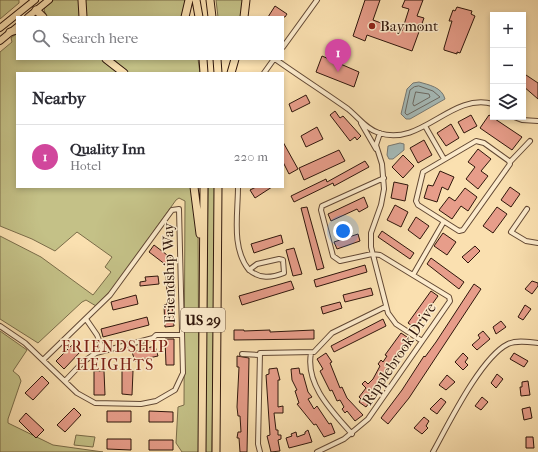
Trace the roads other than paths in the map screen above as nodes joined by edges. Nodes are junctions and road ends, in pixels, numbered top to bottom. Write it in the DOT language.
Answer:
graph roads {
  1 [pos="49,0"];
  2 [pos="82,0"];
  3 [pos="188,0"];
  4 [pos="196,0"];
  5 [pos="210,0"];
  6 [pos="246,0"];
  7 [pos="317,0"];
  8 [pos="30,1"];
  9 [pos="36,10"];
  10 [pos="29,16"];
  11 [pos="42,16"];
  12 [pos="83,16"];
  13 [pos="185,16"];
  14 [pos="198,16"];
  15 [pos="212,16"];
  16 [pos="244,16"];
  17 [pos="0,28"];
  18 [pos="14,31"];
  19 [pos="0,41"];
  20 [pos="284,46"];
  21 [pos="107,60"];
  22 [pos="203,60"];
  23 [pos="217,60"];
  24 [pos="235,60"];
  25 [pos="274,60"];
  26 [pos="276,60"];
  27 [pos="123,72"];
  28 [pos="204,72"];
  29 [pos="218,72"];
  30 [pos="231,72"];
  31 [pos="265,72"];
  32 [pos="490,104"];
  33 [pos="359,119"];
  34 [pos="522,120"];
  35 [pos="538,121"];
  36 [pos="425,126"];
  37 [pos="380,134"];
  38 [pos="530,140"];
  39 [pos="379,155"];
  40 [pos="444,159"];
  41 [pos="510,162"];
  42 [pos="384,178"];
  43 [pos="194,188"];
  44 [pos="204,188"];
  45 [pos="218,188"];
  46 [pos="238,188"];
  47 [pos="527,209"];
  48 [pos="443,223"];
  49 [pos="538,242"];
  50 [pos="372,254"];
  51 [pos="249,270"];
  52 [pos="413,275"];
  53 [pos="204,280"];
  54 [pos="385,307"];
  55 [pos="86,319"];
  56 [pos="0,326"];
  57 [pos="182,335"];
  58 [pos="422,341"];
  59 [pos="538,343"];
  60 [pos="103,350"];
  61 [pos="311,353"];
  62 [pos="242,354"];
  63 [pos="259,355"];
  64 [pos="43,360"];
  65 [pos="65,381"];
  66 [pos="352,434"];
  67 [pos="202,452"];
  68 [pos="216,452"];
  69 [pos="260,452"];
  70 [pos="317,452"];
  71 [pos="433,452"];
  1 -- 9 [label="main road"];
  2 -- 12 [label="highway"];
  3 -- 13 [label="highway"];
  4 -- 14 [label="highway"];
  5 -- 15 [label="highway"];
  6 -- 16 [label="highway"];
  7 -- 20 [label="street"];
  8 -- 9 [label="main road"];
  8 -- 17 [label="main road"];
  9 -- 10 [label="main road"];
  9 -- 11 [label="highway"];
  18 -- 19 [label="main road"];
  21 -- 27 [label="highway"];
  22 -- 28 [label="highway"];
  23 -- 29 [label="highway"];
  24 -- 30 [label="highway"];
  25 -- 31 [label="street"];
  26 -- 33 [label="street"];
  32 -- 36 [label="street"];
  33 -- 37 [label="street"];
  33 -- 39 [label="street"];
  34 -- 35 [label="street"];
  36 -- 37 [label="street"];
  36 -- 40 [label="street"];
  37 -- 39 [label="street"];
  38 -- 41 [label="street"];
  39 -- 42 [label="street"];
  40 -- 41 [label="street"];
  40 -- 48 [label="street"];
  41 -- 48 [label="street"];
  42 -- 50 [label="street"];
  42 -- 50 [label="street"];
  43 -- 53 [label="highway"];
  44 -- 53 [label="highway, US 29"];
  45 -- 68 [label="highway, US 29"];
  46 -- 51 [label="street"];
  47 -- 49 [label="street"];
  48 -- 52 [label="street"];
  50 -- 52 [label="street, Ripplebrook Drive"];
  50 -- 54 [label="street"];
  51 -- 51 [label="street"];
  52 -- 58 [label="street, Ripplebrook Drive"];
  53 -- 67 [label="highway, US 29"];
  54 -- 58 [label="street"];
  54 -- 61 [label="street"];
  55 -- 57 [label="street, Friendship Way"];
  55 -- 60 [label="street"];
  55 -- 64 [label="street, Friendship Way"];
  56 -- 64 [label="street, Friendship Way"];
  57 -- 60 [label="street"];
  57 -- 65 [label="street, Friendship Way"];
  58 -- 66 [label="street, Ripplebrook Drive"];
  59 -- 71 [label="street"];
  60 -- 65 [label="street"];
  61 -- 63 [label="street"];
  61 -- 66 [label="street"];
  62 -- 63 [label="street"];
  63 -- 69 [label="street"];
  64 -- 65 [label="street, Friendship Way"];
  66 -- 70 [label="street, Ripplebrook Drive"];
}
